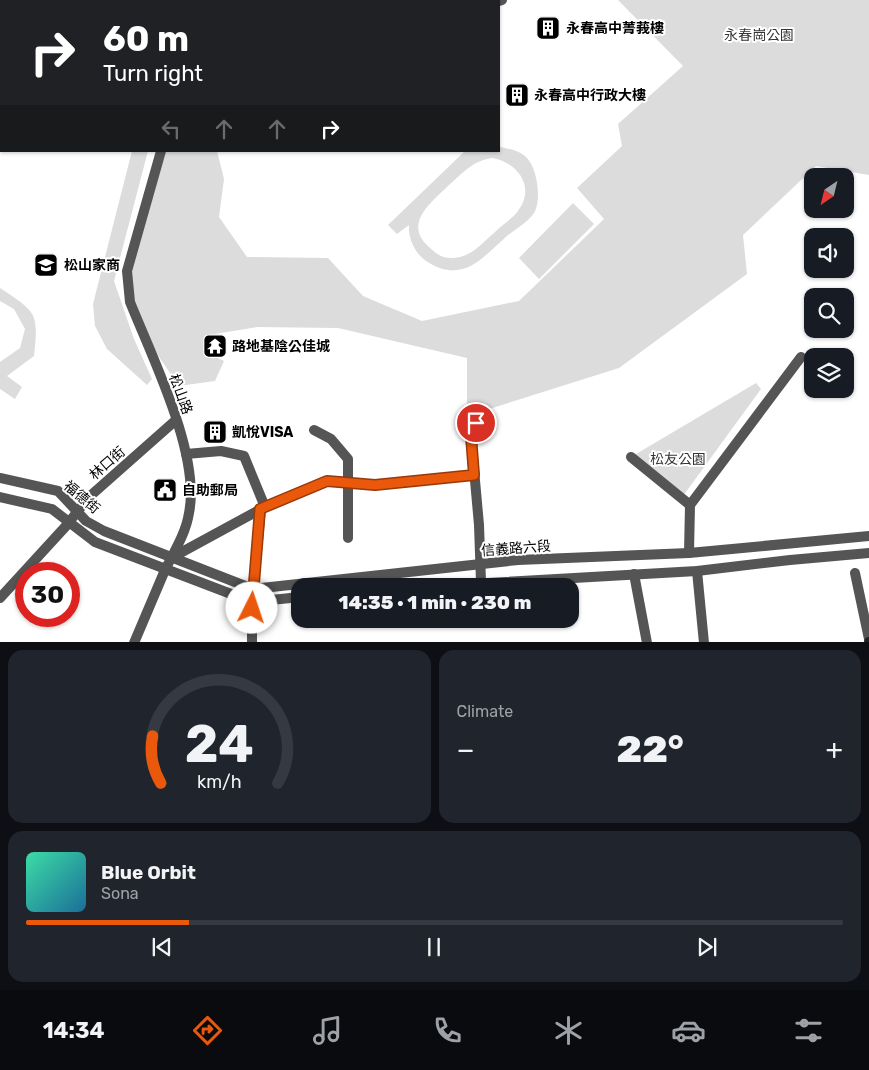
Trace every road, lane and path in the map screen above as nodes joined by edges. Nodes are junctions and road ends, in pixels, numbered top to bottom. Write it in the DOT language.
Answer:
graph roads {
  1 [pos="161,152"];
  2 [pos="801,356"];
  3 [pos="176,420"];
  4 [pos="476,423"];
  5 [pos="314,430"];
  6 [pos="186,454"];
  7 [pos="631,457"];
  8 [pos="474,475"];
  9 [pos="0,478"];
  10 [pos="348,485"];
  11 [pos="0,497"];
  12 [pos="690,504"];
  13 [pos="263,508"];
  14 [pos="78,512"];
  15 [pos="70,522"];
  16 [pos="869,536"];
  17 [pos="348,538"];
  18 [pos="689,553"];
  19 [pos="869,553"];
  20 [pos="172,558"];
  21 [pos="481,564"];
  22 [pos="165,570"];
  23 [pos="697,571"];
  24 [pos="855,573"];
  25 [pos="634,574"];
  26 [pos="481,578"];
  27 [pos="558,578"];
  28 [pos="253,589"];
  29 [pos="0,598"];
  30 [pos="291,599"];
  31 [pos="252,602"];
  32 [pos="869,641"];
  33 [pos="134,642"];
  34 [pos="252,642"];
  35 [pos="647,642"];
  36 [pos="704,642"];
  1 -- 3 [label="street, 松山路"];
  2 -- 12 [label="street"];
  3 -- 6 [label="street, 松山路"];
  3 -- 14 [label="street, 林口街"];
  4 -- 8 [label="street"];
  5 -- 10 [label="street"];
  6 -- 13 [label="street"];
  6 -- 20 [label="street, 松山路"];
  7 -- 12 [label="street"];
  8 -- 10 [label="street"];
  8 -- 21 [label="street"];
  9 -- 14 [label="street, 福德街"];
  10 -- 13 [label="street"];
  10 -- 17 [label="street"];
  11 -- 15 [label="street, 福德街"];
  12 -- 18 [label="street"];
  13 -- 20 [label="street"];
  13 -- 28 [label="street"];
  14 -- 15 [label="street, 林口街"];
  14 -- 20 [label="street, 福德街"];
  15 -- 22 [label="street, 福德街"];
  15 -- 29 [label="street, 林口街"];
  16 -- 18 [label="street, 信義路六段"];
  18 -- 21 [label="street, 信義路六段"];
  19 -- 23 [label="street"];
  20 -- 22 [label="street, 松山路"];
  20 -- 28 [label="street, 信義路六段"];
  21 -- 26 [label="street"];
  21 -- 28 [label="street, 信義路六段"];
  22 -- 31 [label="street"];
  22 -- 33 [label="street, 松山路"];
  23 -- 25 [label="street"];
  23 -- 36 [label="street"];
  24 -- 32 [label="street"];
  25 -- 27 [label="street"];
  25 -- 35 [label="street"];
  28 -- 31 [label="street"];
  30 -- 31 [label="street"];
  31 -- 34 [label="street"];
}
